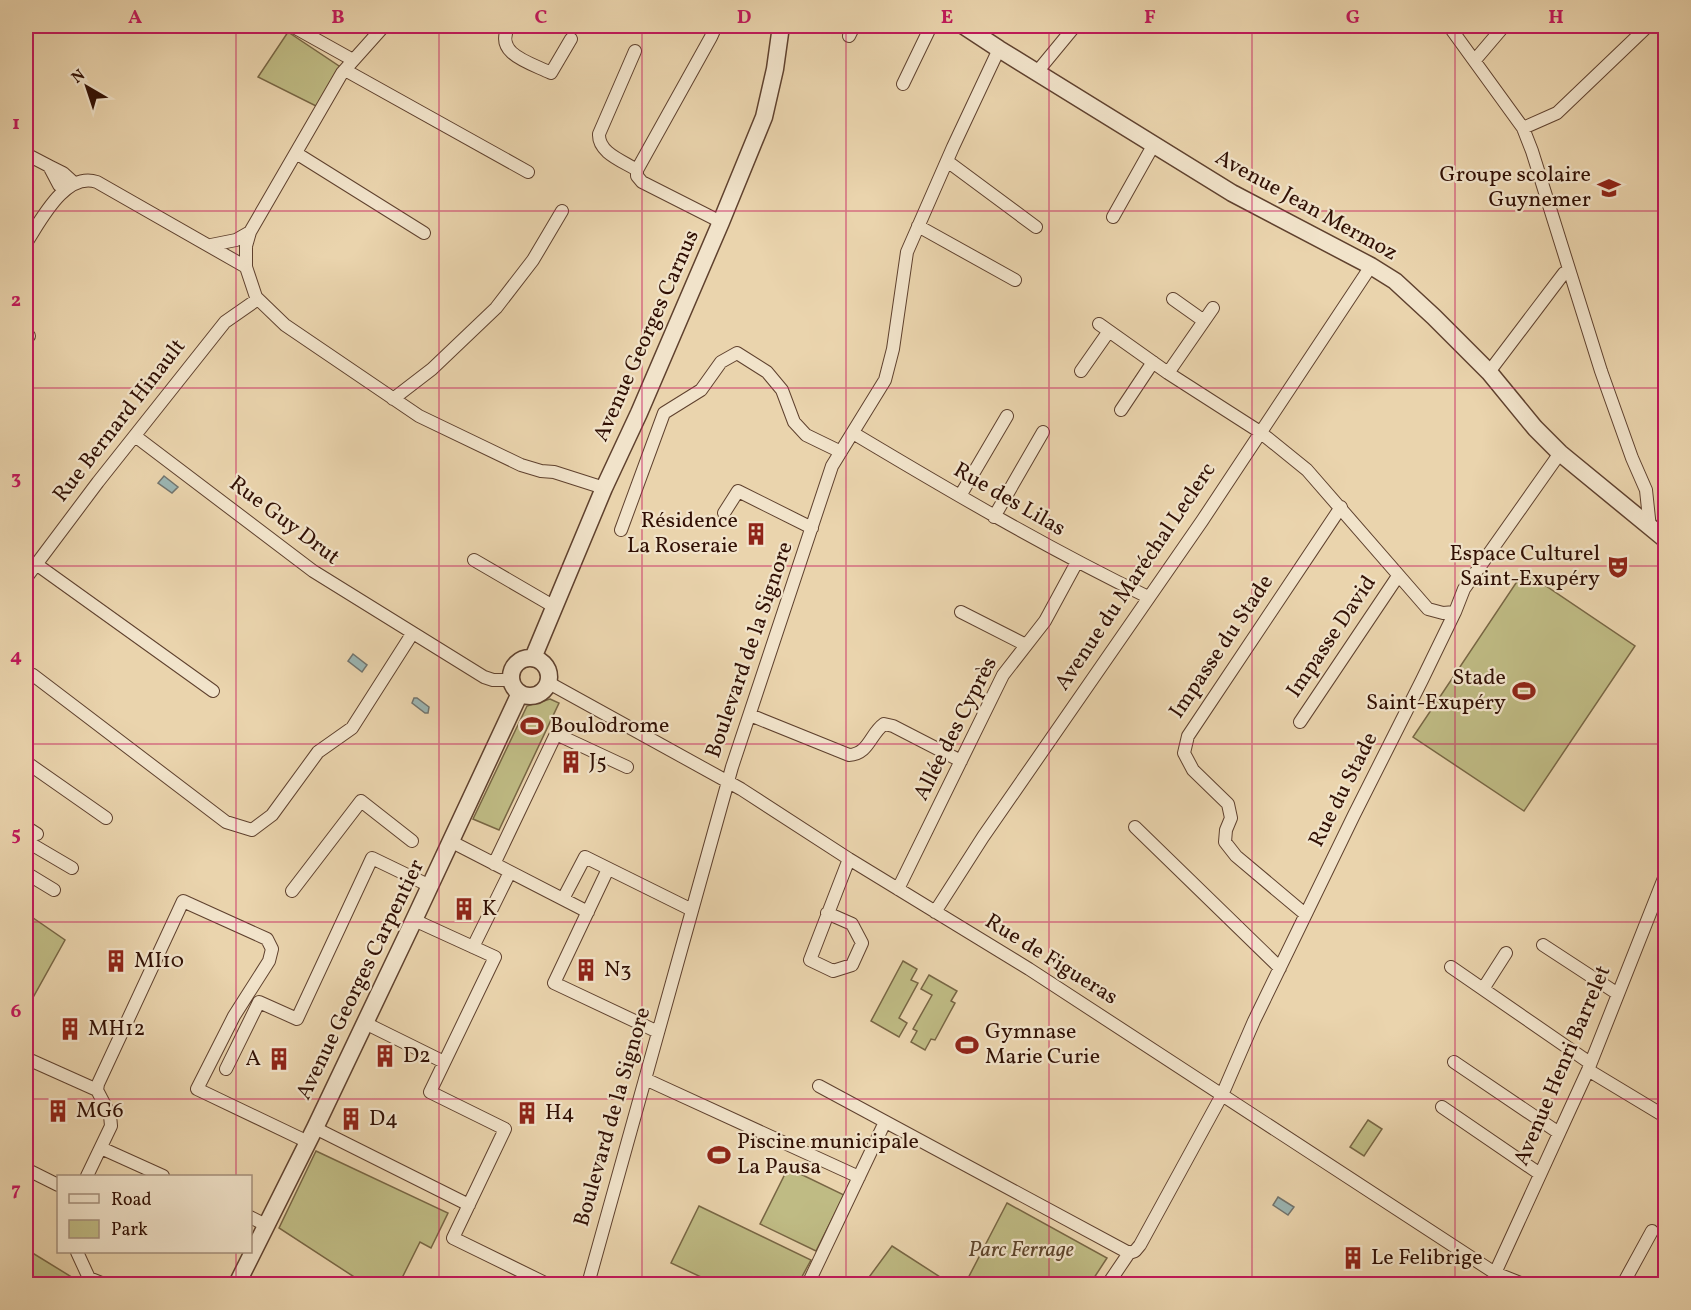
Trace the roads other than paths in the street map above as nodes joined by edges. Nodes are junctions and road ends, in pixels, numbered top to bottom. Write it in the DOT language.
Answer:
graph roads {
  1 [pos="292,26"];
  2 [pos="384,26"];
  3 [pos="509,26"];
  4 [pos="716,26"];
  5 [pos="781,26"];
  6 [pos="931,26"];
  7 [pos="964,26"];
  8 [pos="1075,26"];
  9 [pos="1449,26"];
  10 [pos="1504,26"];
  11 [pos="1648,26"];
  12 [pos="571,39"];
  13 [pos="999,50"];
  14 [pos="635,51"];
  15 [pos="1475,60"];
  16 [pos="349,65"];
  17 [pos="1037,72"];
  18 [pos="903,84"];
  19 [pos="1522,128"];
  20 [pos="1154,144"];
  21 [pos="296,153"];
  22 [pos="26,154"];
  23 [pos="946,161"];
  24 [pos="637,170"];
  25 [pos="528,172"];
  26 [pos="70,186"];
  27 [pos="562,211"];
  28 [pos="1113,217"];
  29 [pos="721,222"];
  30 [pos="918,226"];
  31 [pos="1036,227"];
  32 [pos="250,232"];
  33 [pos="424,233"];
  34 [pos="26,243"];
  35 [pos="211,245"];
  36 [pos="1371,266"];
  37 [pos="246,267"];
  38 [pos="1564,273"];
  39 [pos="1015,280"];
  40 [pos="258,299"];
  41 [pos="1173,299"];
  42 [pos="1213,308"];
  43 [pos="1204,321"];
  44 [pos="1153,362"];
  45 [pos="1081,371"];
  46 [pos="1489,372"];
  47 [pos="1168,373"];
  48 [pos="393,399"];
  49 [pos="1121,411"];
  50 [pos="1007,416"];
  51 [pos="1043,432"];
  52 [pos="1260,432"];
  53 [pos="853,433"];
  54 [pos="135,436"];
  55 [pos="842,452"];
  56 [pos="1560,453"];
  57 [pos="604,488"];
  58 [pos="960,496"];
  59 [pos="1341,507"];
  60 [pos="724,513"];
  61 [pos="994,517"];
  62 [pos="812,528"];
  63 [pos="1650,528"];
  64 [pos="621,530"];
  65 [pos="1665,540"];
  66 [pos="474,560"];
  67 [pos="1077,562"];
  68 [pos="36,564"];
  69 [pos="1398,576"];
  70 [pos="26,578"];
  71 [pos="1148,597"];
  72 [pos="553,606"];
  73 [pos="961,612"];
  74 [pos="1455,612"];
  75 [pos="412,634"];
  76 [pos="1026,645"];
  77 [pos="533,658"];
  78 [pos="33,675"];
  79 [pos="549,683"];
  80 [pos="515,686"];
  81 [pos="213,691"];
  82 [pos="750,715"];
  83 [pos="1300,722"];
  84 [pos="961,761"];
  85 [pos="26,762"];
  86 [pos="627,767"];
  87 [pos="728,782"];
  88 [pos="106,818"];
  89 [pos="1135,826"];
  90 [pos="26,827"];
  91 [pos="37,834"];
  92 [pos="26,841"];
  93 [pos="412,842"];
  94 [pos="452,842"];
  95 [pos="849,859"];
  96 [pos="494,864"];
  97 [pos="72,868"];
  98 [pos="608,869"];
  99 [pos="510,872"];
  100 [pos="26,873"];
  101 [pos="1665,873"];
  102 [pos="430,886"];
  103 [pos="898,889"];
  104 [pos="54,890"];
  105 [pos="292,891"];
  106 [pos="563,899"];
  107 [pos="692,910"];
  108 [pos="588,912"];
  109 [pos="935,912"];
  110 [pos="827,913"];
  111 [pos="1305,914"];
  112 [pos="414,920"];
  113 [pos="1543,945"];
  114 [pos="473,947"];
  115 [pos="1506,953"];
  116 [pos="1451,967"];
  117 [pos="1280,968"];
  118 [pos="1483,989"];
  119 [pos="1618,994"];
  120 [pos="365,1023"];
  121 [pos="658,1032"];
  122 [pos="30,1060"];
  123 [pos="444,1062"];
  124 [pos="1454,1062"];
  125 [pos="1589,1067"];
  126 [pos="226,1069"];
  127 [pos="645,1079"];
  128 [pos="819,1086"];
  129 [pos="97,1090"];
  130 [pos="1222,1095"];
  131 [pos="1442,1107"];
  132 [pos="1665,1117"];
  133 [pos="885,1122"];
  134 [pos="1559,1133"];
  135 [pos="311,1135"];
  136 [pos="101,1148"];
  137 [pos="26,1169"];
  138 [pos="1540,1174"];
  139 [pos="88,1175"];
  140 [pos="161,1175"];
  141 [pos="859,1177"];
  142 [pos="57,1184"];
  143 [pos="469,1204"];
  144 [pos="258,1221"];
  145 [pos="1652,1231"];
  146 [pos="252,1239"];
  147 [pos="78,1253"];
  148 [pos="247,1253"];
  149 [pos="1130,1253"];
  150 [pos="1492,1279"];
  151 [pos="104,1284"];
  152 [pos="237,1284"];
  153 [pos="547,1284"];
  154 [pos="588,1284"];
  155 [pos="808,1284"];
  156 [pos="1108,1284"];
  157 [pos="1523,1284"];
  158 [pos="1623,1284"];
  1 -- 16 [label="street"];
  2 -- 16 [label="street"];
  3 -- 12 [label="street"];
  4 -- 24 [label="street"];
  5 -- 29 [label="street, Avenue Georges Carnus"];
  6 -- 18 [label="street"];
  7 -- 13 [label="street, Avenue Jean Mermoz"];
  8 -- 17 [label="street"];
  9 -- 15 [label="street"];
  10 -- 15 [label="street"];
  11 -- 19 [label="street"];
  13 -- 17 [label="street, Avenue Jean Mermoz"];
  13 -- 23 [label="street, Boulevard de la Signore"];
  14 -- 24 [label="street"];
  15 -- 19 [label="street"];
  16 -- 21 [label="street"];
  16 -- 25 [label="street"];
  17 -- 20 [label="street, Avenue Jean Mermoz"];
  19 -- 63 [label="street"];
  20 -- 28 [label="street"];
  20 -- 36 [label="street, Avenue Jean Mermoz"];
  21 -- 32 [label="street"];
  21 -- 33 [label="street"];
  22 -- 26 [label="street"];
  23 -- 30 [label="street, Boulevard de la Signore"];
  23 -- 31 [label="street"];
  24 -- 29 [label="street"];
  26 -- 34 [label="street"];
  26 -- 35 [label="street"];
  27 -- 48 [label="street"];
  29 -- 57 [label="street, Avenue Georges Carnus"];
  30 -- 39 [label="street"];
  30 -- 53 [label="street, Boulevard de la Signore"];
  32 -- 35 [label="street"];
  32 -- 37 [label="street"];
  35 -- 37 [label="street"];
  36 -- 46 [label="street, Avenue Jean Mermoz"];
  36 -- 52 [label="street, Avenue du Maréchal Leclerc"];
  37 -- 40 [label="street"];
  38 -- 46 [label="street"];
  40 -- 48 [label="street"];
  40 -- 54 [label="street, Rue Bernard Hinault"];
  41 -- 43 [label="street"];
  42 -- 43 [label="street"];
  43 -- 47 [label="street"];
  44 -- 45 [label="street"];
  44 -- 47 [label="street"];
  44 -- 49 [label="street"];
  46 -- 56 [label="street, Avenue Jean Mermoz"];
  47 -- 52 [label="street"];
  48 -- 57 [label="street"];
  50 -- 58 [label="street"];
  51 -- 61 [label="street"];
  52 -- 59 [label="street"];
  52 -- 71 [label="street, Avenue du Maréchal Leclerc"];
  53 -- 55 [label="street, Boulevard de la Signore"];
  53 -- 58 [label="street, Rue des Lilas"];
  54 -- 68 [label="street, Rue Bernard Hinault"];
  54 -- 75 [label="street, Rue Guy Drut"];
  55 -- 62 [label="street, Boulevard de la Signore"];
  55 -- 64 [label="street"];
  56 -- 63 [label="street, Avenue Jean Mermoz"];
  56 -- 74 [label="street, Rue du Stade"];
  57 -- 72 [label="street, Avenue Georges Carnus"];
  58 -- 61 [label="street, Rue des Lilas"];
  59 -- 69 [label="street"];
  59 -- 111 [label="street, Impasse du Stade"];
  60 -- 62 [label="street"];
  61 -- 67 [label="street, Rue des Lilas"];
  62 -- 82 [label="street, Boulevard de la Signore"];
  63 -- 65 [label="street, Avenue Jean Mermoz"];
  66 -- 72 [label="street"];
  67 -- 71 [label="street, Rue des Lilas"];
  67 -- 76 [label="street, Allée des Cyprès"];
  68 -- 70 [label="street, Rue Bernard Hinault"];
  68 -- 81 [label="street"];
  69 -- 74 [label="street"];
  69 -- 83 [label="street, Impasse David"];
  71 -- 109 [label="street, Avenue du Maréchal Leclerc"];
  72 -- 77 [label="street, Avenue Georges Carnus"];
  73 -- 76 [label="street"];
  74 -- 111 [label="street, Rue du Stade"];
  75 -- 78 [label="street"];
  75 -- 80 [label="street, Rue Guy Drut"];
  76 -- 84 [label="street, Allée des Cyprès"];
  77 -- 79 [label="street"];
  77 -- 80 [label="street"];
  79 -- 80 [label="street"];
  79 -- 87 [label="street, Rue de Figueras"];
  80 -- 94 [label="street, Avenue Georges Carpentier"];
  82 -- 84 [label="street"];
  82 -- 87 [label="street, Boulevard de la Signore"];
  84 -- 103 [label="street, Allée des Cyprès"];
  85 -- 88 [label="street"];
  86 -- 96 [label="street"];
  87 -- 95 [label="street, Rue de Figueras"];
  87 -- 107 [label="street, Boulevard de la Signore"];
  89 -- 117 [label="street"];
  90 -- 91 [label="street"];
  92 -- 97 [label="street"];
  93 -- 105 [label="street"];
  94 -- 96 [label="street"];
  94 -- 102 [label="street, Avenue Georges Carpentier"];
  95 -- 103 [label="street, Rue de Figueras"];
  95 -- 110 [label="street"];
  96 -- 99 [label="street"];
  98 -- 106 [label="street"];
  98 -- 107 [label="street"];
  98 -- 108 [label="street"];
  99 -- 106 [label="street"];
  99 -- 114 [label="street"];
  100 -- 104 [label="street"];
  101 -- 119 [label="street, Avenue Henri Barrelet"];
  102 -- 112 [label="street, Avenue Georges Carpentier"];
  102 -- 126 [label="street"];
  103 -- 109 [label="street, Rue de Figueras"];
  106 -- 108 [label="street"];
  107 -- 121 [label="street, Boulevard de la Signore"];
  108 -- 121 [label="street"];
  109 -- 130 [label="street, Rue de Figueras"];
  110 -- 110 [label="street"];
  111 -- 117 [label="street, Rue du Stade"];
  112 -- 114 [label="street"];
  112 -- 120 [label="street, Avenue Georges Carpentier"];
  113 -- 119 [label="street"];
  114 -- 123 [label="street"];
  115 -- 118 [label="street"];
  116 -- 118 [label="street"];
  117 -- 130 [label="street, Rue du Stade"];
  118 -- 125 [label="street"];
  119 -- 125 [label="street, Avenue Henri Barrelet"];
  120 -- 123 [label="street"];
  120 -- 135 [label="street, Avenue Georges Carpentier"];
  121 -- 127 [label="street, Boulevard de la Signore"];
  122 -- 129 [label="street"];
  123 -- 143 [label="street"];
  124 -- 134 [label="street"];
  125 -- 132 [label="street"];
  125 -- 134 [label="street, Avenue Henri Barrelet"];
  127 -- 141 [label="street"];
  127 -- 154 [label="street, Boulevard de la Signore"];
  128 -- 133 [label="street"];
  129 -- 135 [label="street"];
  129 -- 136 [label="street"];
  130 -- 149 [label="street, Rue du Stade"];
  130 -- 150 [label="street, Rue de Figueras"];
  131 -- 138 [label="street"];
  133 -- 141 [label="street"];
  133 -- 149 [label="street"];
  134 -- 138 [label="street, Avenue Henri Barrelet"];
  135 -- 143 [label="street"];
  135 -- 144 [label="street, Avenue Georges Carpentier"];
  136 -- 139 [label="street"];
  136 -- 140 [label="street"];
  137 -- 142 [label="street"];
  138 -- 150 [label="street, Avenue Henri Barrelet"];
  141 -- 155 [label="street"];
  143 -- 153 [label="street"];
  144 -- 146 [label="street, Avenue Georges Carpentier"];
  145 -- 158 [label="street"];
  147 -- 151 [label="street"];
  148 -- 152 [label="street, Avenue Georges Carpentier"];
  149 -- 156 [label="street, Rue du Stade"];
  150 -- 157 [label="street, Rue de Figueras"];
}
